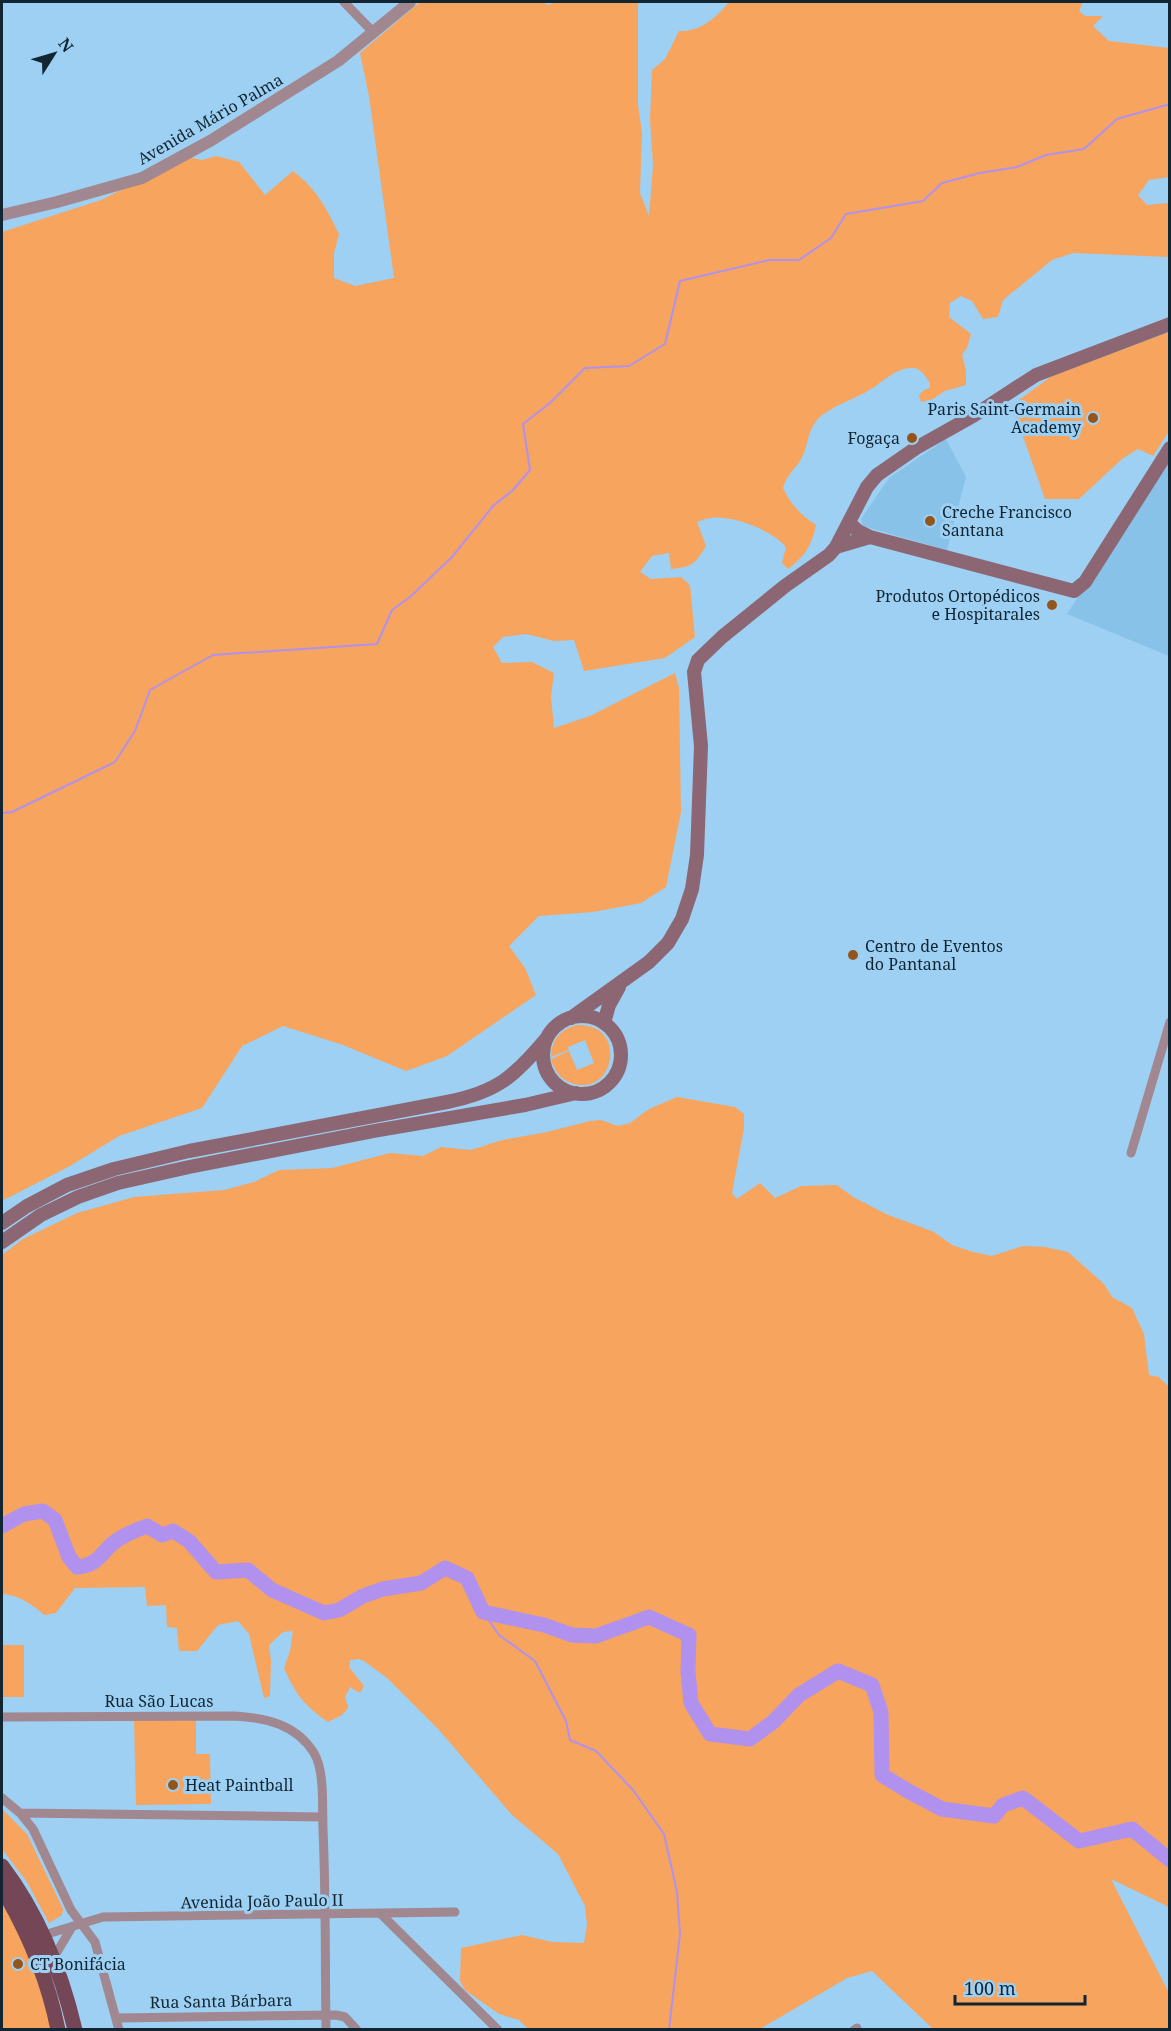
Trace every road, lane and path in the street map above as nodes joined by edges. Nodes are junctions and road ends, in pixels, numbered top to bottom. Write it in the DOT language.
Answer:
graph roads {
  1 [pos="344,2"];
  2 [pos="410,2"];
  3 [pos="373,32"];
  4 [pos="2,215"];
  5 [pos="1170,324"];
  6 [pos="1170,448"];
  7 [pos="849,523"];
  8 [pos="870,537"];
  9 [pos="836,547"];
  10 [pos="622,982"];
  11 [pos="571,1018"];
  12 [pos="1170,1022"];
  13 [pos="604,1023"];
  14 [pos="546,1039"];
  15 [pos="576,1094"];
  16 [pos="1131,1153"];
  17 [pos="2,1223"];
  18 [pos="2,1242"];
  19 [pos="2,1717"];
  20 [pos="2,1798"];
  21 [pos="20,1813"];
  22 [pos="322,1817"];
  23 [pos="2,1866"];
  24 [pos="2,1888"];
  25 [pos="455,1912"];
  26 [pos="381,1914"];
  27 [pos="326,1915"];
  28 [pos="82,1923"];
  29 [pos="72,1927"];
  30 [pos="44,1935"];
  31 [pos="54,1957"];
  32 [pos="326,2015"];
  33 [pos="117,2018"];
  34 [pos="58,2030"];
  35 [pos="75,2030"];
  36 [pos="119,2030"];
  37 [pos="326,2030"];
  38 [pos="357,2030"];
  39 [pos="498,2030"];
  1 -- 3 [label="street"];
  2 -- 3 [label="street, Avenida Mário Palma"];
  3 -- 4 [label="street, Avenida Mário Palma"];
  5 -- 7 [label="main road"];
  6 -- 8 [label="main road"];
  7 -- 8 [label="main road"];
  7 -- 9 [label="main road"];
  8 -- 9 [label="main road"];
  9 -- 10 [label="main road"];
  10 -- 11 [label="main road"];
  10 -- 13 [label="main road"];
  11 -- 13 [label="main road"];
  11 -- 14 [label="main road"];
  12 -- 16 [label="street"];
  13 -- 15 [label="main road"];
  14 -- 15 [label="main road"];
  14 -- 17 [label="main road"];
  15 -- 18 [label="main road"];
  19 -- 22 [label="street, Rua São Lucas"];
  20 -- 21 [label="street"];
  21 -- 22 [label="street"];
  21 -- 28 [label="street"];
  22 -- 27 [label="street"];
  23 -- 30 [label="highway"];
  24 -- 34 [label="highway"];
  25 -- 26 [label="street, Avenida João Paulo II"];
  26 -- 27 [label="street, Avenida João Paulo II"];
  26 -- 39 [label="street"];
  27 -- 28 [label="street, Avenida João Paulo II"];
  27 -- 32 [label="street"];
  28 -- 29 [label="street, Avenida João Paulo II"];
  28 -- 33 [label="street"];
  29 -- 30 [label="street, Avenida João Paulo II"];
  29 -- 31 [label="street"];
  30 -- 31 [label="highway"];
  31 -- 35 [label="highway"];
  32 -- 33 [label="street, Rua Santa Bárbara"];
  32 -- 37 [label="street"];
  32 -- 38 [label="street"];
  33 -- 36 [label="street"];
}
